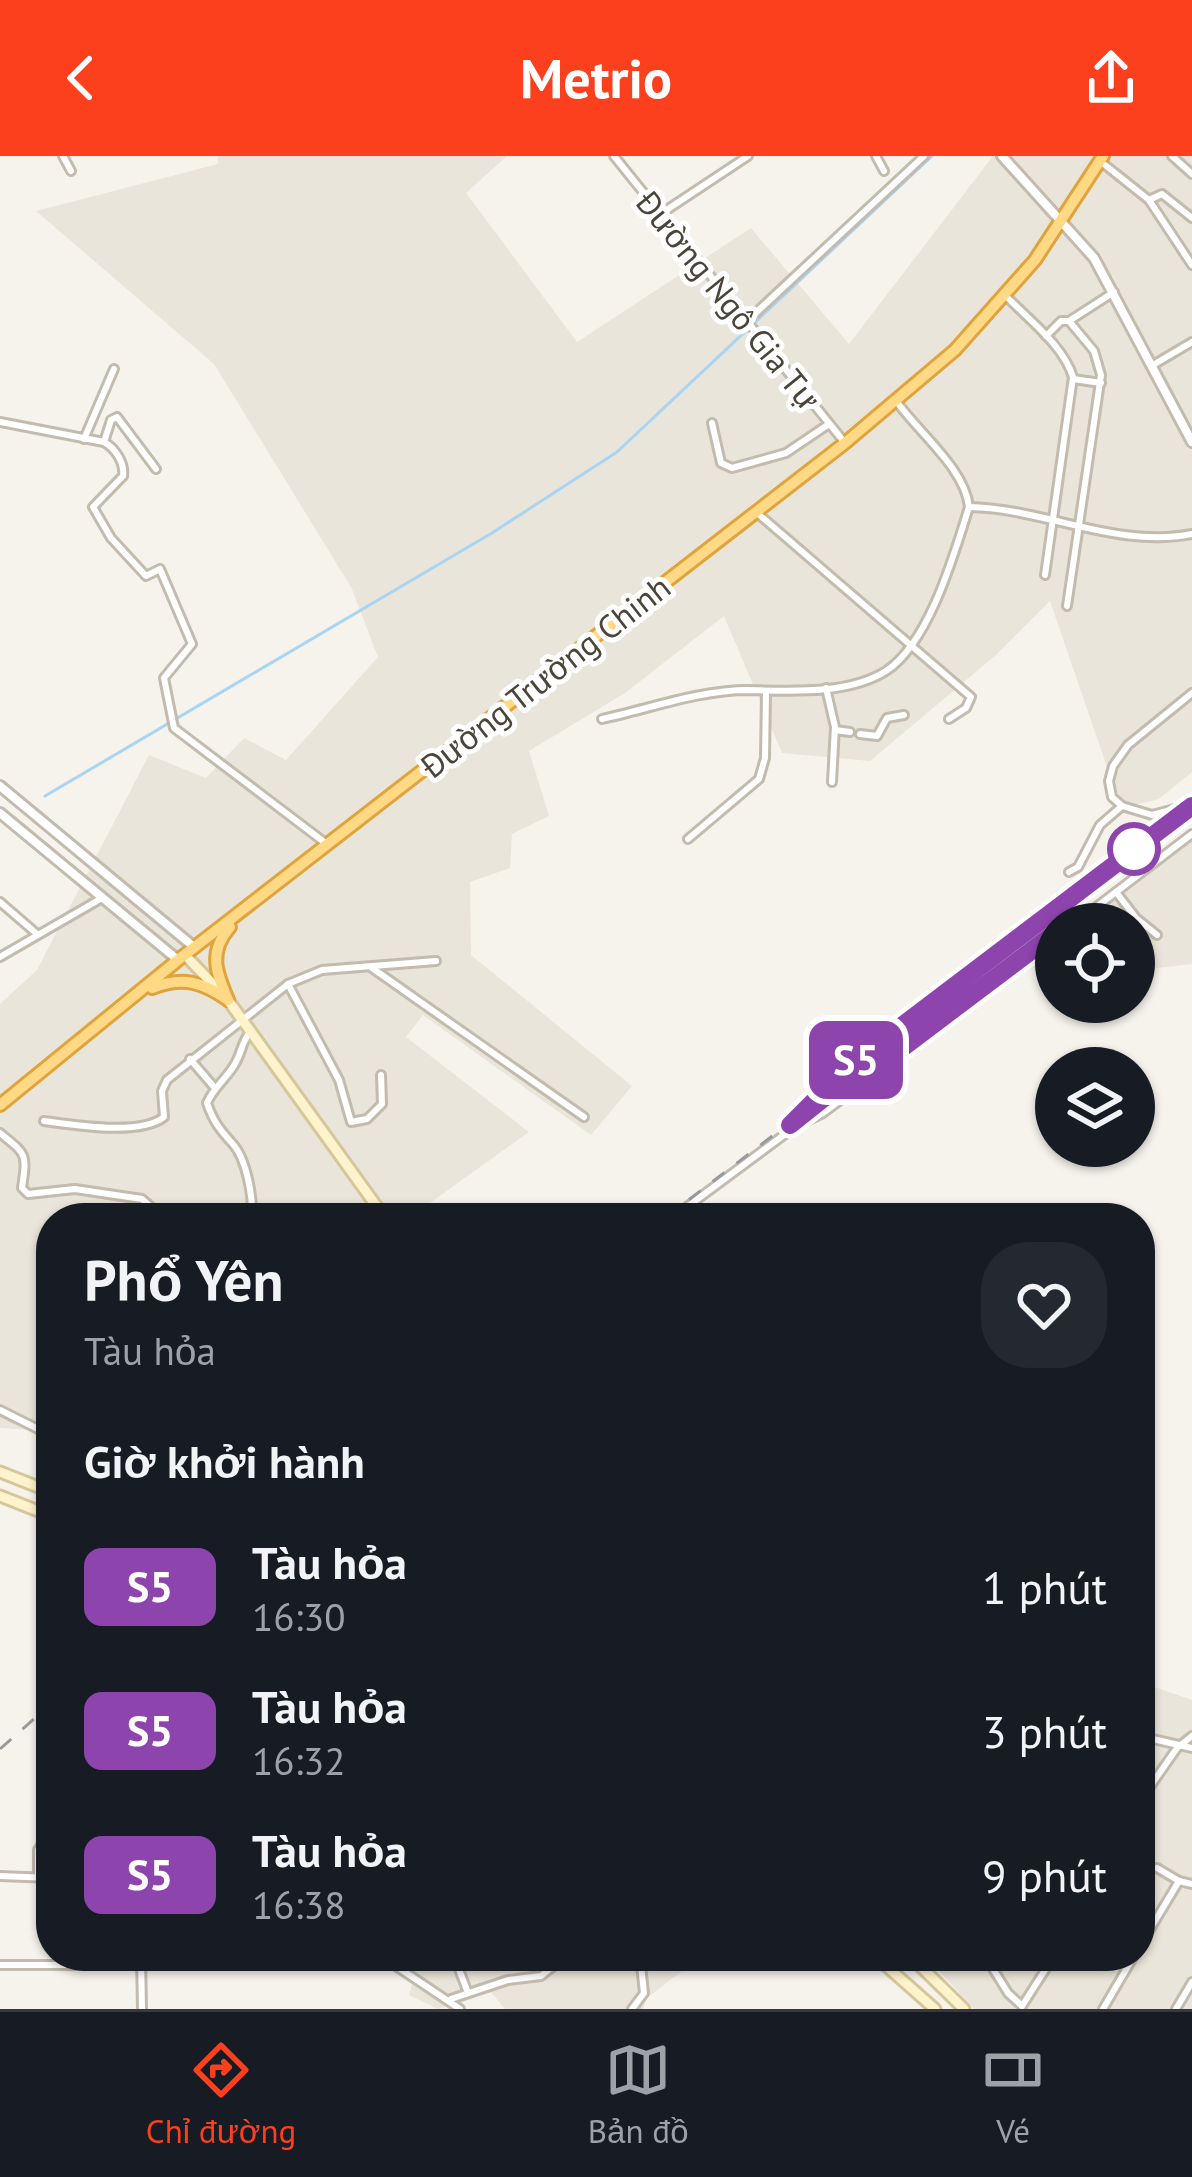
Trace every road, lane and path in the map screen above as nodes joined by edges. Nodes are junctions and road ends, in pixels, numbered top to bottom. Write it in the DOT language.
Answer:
graph roads {
  1 [pos="63,156"];
  2 [pos="614,156"];
  3 [pos="748,156"];
  4 [pos="876,156"];
  5 [pos="924,156"];
  6 [pos="1002,156"];
  7 [pos="1172,156"];
  8 [pos="1101,158"];
  9 [pos="71,171"];
  10 [pos="884,171"];
  11 [pos="1192,174"];
  12 [pos="1149,200"];
  13 [pos="659,214"];
  14 [pos="1192,218"];
  15 [pos="1061,219"];
  16 [pos="1192,265"];
  17 [pos="1114,292"];
  18 [pos="1006,296"];
  19 [pos="1069,321"];
  20 [pos="746,322"];
  21 [pos="1046,336"];
  22 [pos="1192,342"];
  23 [pos="1153,364"];
  24 [pos="114,369"];
  25 [pos="1073,379"];
  26 [pos="1101,383"];
  27 [pos="895,399"];
  28 [pos="0,422"];
  29 [pos="712,423"];
  30 [pos="829,424"];
  31 [pos="84,439"];
  32 [pos="104,442"];
  33 [pos="1192,442"];
  34 [pos="845,443"];
  35 [pos="156,469"];
  36 [pos="969,507"];
  37 [pos="756,512"];
  38 [pos="1052,519"];
  39 [pos="1078,524"];
  40 [pos="1192,534"];
  41 [pos="1045,575"];
  42 [pos="1066,606"];
  43 [pos="909,646"];
  44 [pos="826,688"];
  45 [pos="766,693"];
  46 [pos="1192,693"];
  47 [pos="904,715"];
  48 [pos="602,718"];
  49 [pos="949,719"];
  50 [pos="835,730"];
  51 [pos="832,782"];
  52 [pos="0,786"];
  53 [pos="14,798"];
  54 [pos="1189,804"];
  55 [pos="1122,806"];
  56 [pos="0,812"];
  57 [pos="1192,834"];
  58 [pos="688,838"];
  59 [pos="328,844"];
  60 [pos="1069,872"];
  61 [pos="1091,878"];
  62 [pos="1116,892"];
  63 [pos="102,898"];
  64 [pos="0,902"];
  65 [pos="1102,903"];
  66 [pos="249,907"];
  67 [pos="38,934"];
  68 [pos="1156,934"];
  69 [pos="1035,954"];
  70 [pos="186,955"];
  71 [pos="0,957"];
  72 [pos="436,961"];
  73 [pos="372,968"];
  74 [pos="288,984"];
  75 [pos="138,994"];
  76 [pos="228,1000"];
  77 [pos="242,1018"];
  78 [pos="251,1031"];
  79 [pos="190,1059"];
  80 [pos="381,1075"];
  81 [pos="214,1088"];
  82 [pos="0,1105"];
  83 [pos="584,1117"];
  84 [pos="44,1121"];
  85 [pos="0,1132"];
  86 [pos="147,1203"];
  87 [pos="251,1203"];
  88 [pos="374,1203"];
  89 [pos="692,1203"];
  90 [pos="0,1410"];
  91 [pos="36,1428"];
  92 [pos="0,1472"];
  93 [pos="36,1486"];
  94 [pos="0,1496"];
  95 [pos="36,1510"];
  96 [pos="1192,1736"];
  97 [pos="1155,1741"];
  98 [pos="1177,1748"];
  99 [pos="1192,1748"];
  100 [pos="1155,1780"];
  101 [pos="1157,1868"];
  102 [pos="0,1876"];
  103 [pos="36,1877"];
  104 [pos="1179,1881"];
  105 [pos="1192,1884"];
  106 [pos="1155,1921"];
  107 [pos="0,1965"];
  108 [pos="36,1965"];
  109 [pos="141,1971"];
  110 [pos="405,1971"];
  111 [pos="460,1971"];
  112 [pos="547,1971"];
  113 [pos="642,1971"];
  114 [pos="891,1971"];
  115 [pos="926,1971"];
  116 [pos="994,1971"];
  117 [pos="1044,1971"];
  118 [pos="1125,1971"];
  119 [pos="1192,1982"];
  120 [pos="469,1993"];
  121 [pos="451,1999"];
  122 [pos="1021,2007"];
  123 [pos="142,2009"];
  124 [pos="460,2009"];
  125 [pos="632,2009"];
  126 [pos="934,2009"];
  127 [pos="960,2009"];
  128 [pos="1102,2009"];
  129 [pos="1175,2009"];
  1 -- 9 [label="street"];
  2 -- 13 [label="street, Đường Ngô Gia Tự"];
  3 -- 13 [label="street"];
  4 -- 10 [label="street"];
  5 -- 20 [label="street"];
  6 -- 15 [label="street"];
  7 -- 11 [label="street"];
  8 -- 12 [label="street"];
  8 -- 15 [label="highway, Đường Trường Chinh"];
  12 -- 14 [label="street"];
  12 -- 16 [label="street"];
  13 -- 20 [label="street, Đường Ngô Gia Tự"];
  15 -- 17 [label="street"];
  15 -- 18 [label="highway, Đường Trường Chinh"];
  17 -- 19 [label="street"];
  17 -- 23 [label="street"];
  18 -- 21 [label="street"];
  18 -- 27 [label="highway, Đường Trường Chinh"];
  19 -- 21 [label="street"];
  19 -- 26 [label="street"];
  20 -- 30 [label="street, Đường Ngô Gia Tự"];
  21 -- 25 [label="street"];
  22 -- 23 [label="street"];
  23 -- 33 [label="street"];
  24 -- 31 [label="street"];
  25 -- 26 [label="street"];
  25 -- 38 [label="street"];
  26 -- 39 [label="street"];
  27 -- 34 [label="highway, Đường Trường Chinh"];
  27 -- 36 [label="street"];
  28 -- 31 [label="street"];
  29 -- 30 [label="street"];
  30 -- 34 [label="street, Đường Ngô Gia Tự"];
  31 -- 32 [label="street"];
  32 -- 35 [label="street"];
  32 -- 59 [label="street"];
  34 -- 37 [label="highway, Đường Trường Chinh"];
  36 -- 38 [label="street"];
  36 -- 43 [label="street"];
  37 -- 43 [label="street"];
  37 -- 59 [label="highway, Đường Trường Chinh"];
  38 -- 39 [label="street"];
  38 -- 41 [label="street"];
  39 -- 40 [label="street"];
  39 -- 42 [label="street"];
  43 -- 44 [label="street"];
  43 -- 49 [label="street"];
  44 -- 45 [label="street"];
  44 -- 50 [label="street"];
  45 -- 48 [label="street"];
  45 -- 58 [label="street"];
  46 -- 55 [label="street"];
  47 -- 50 [label="street"];
  50 -- 51 [label="street"];
  52 -- 53 [label="street"];
  53 -- 56 [label="street"];
  53 -- 70 [label="street"];
  54 -- 55 [label="street"];
  54 -- 61 [label="street"];
  55 -- 60 [label="street"];
  56 -- 63 [label="street"];
  57 -- 62 [label="street"];
  59 -- 66 [label="highway, Đường Trường Chinh"];
  62 -- 65 [label="street"];
  62 -- 68 [label="street"];
  63 -- 67 [label="street"];
  63 -- 70 [label="street"];
  64 -- 67 [label="street"];
  66 -- 70 [label="highway, Đường Trường Chinh"];
  66 -- 76 [label="highway"];
  67 -- 71 [label="street"];
  69 -- 89 [label="street"];
  70 -- 75 [label="highway, Đường Trường Chinh"];
  70 -- 76 [label="main road"];
  72 -- 73 [label="street"];
  73 -- 74 [label="street"];
  73 -- 83 [label="street"];
  74 -- 77 [label="street"];
  74 -- 80 [label="street"];
  75 -- 76 [label="highway"];
  75 -- 82 [label="highway, Đường Trường Chinh"];
  76 -- 77 [label="main road"];
  77 -- 78 [label="main road"];
  77 -- 79 [label="street"];
  78 -- 81 [label="street"];
  78 -- 88 [label="main road"];
  79 -- 81 [label="street"];
  79 -- 84 [label="street"];
  81 -- 87 [label="street"];
  85 -- 86 [label="street"];
  90 -- 91 [label="street"];
  92 -- 93 [label="main road"];
  94 -- 95 [label="main road"];
  96 -- 98 [label="street"];
  97 -- 98 [label="street"];
  98 -- 99 [label="street"];
  98 -- 100 [label="street"];
  101 -- 104 [label="street"];
  102 -- 103 [label="street"];
  104 -- 105 [label="street"];
  104 -- 106 [label="street"];
  107 -- 108 [label="street"];
  109 -- 123 [label="street"];
  110 -- 121 [label="street"];
  111 -- 120 [label="street"];
  112 -- 120 [label="street"];
  113 -- 125 [label="street"];
  114 -- 126 [label="main road"];
  115 -- 127 [label="main road"];
  116 -- 122 [label="street"];
  117 -- 122 [label="street"];
  118 -- 128 [label="street"];
  119 -- 129 [label="street"];
  120 -- 121 [label="street"];
  121 -- 124 [label="street"];
}
